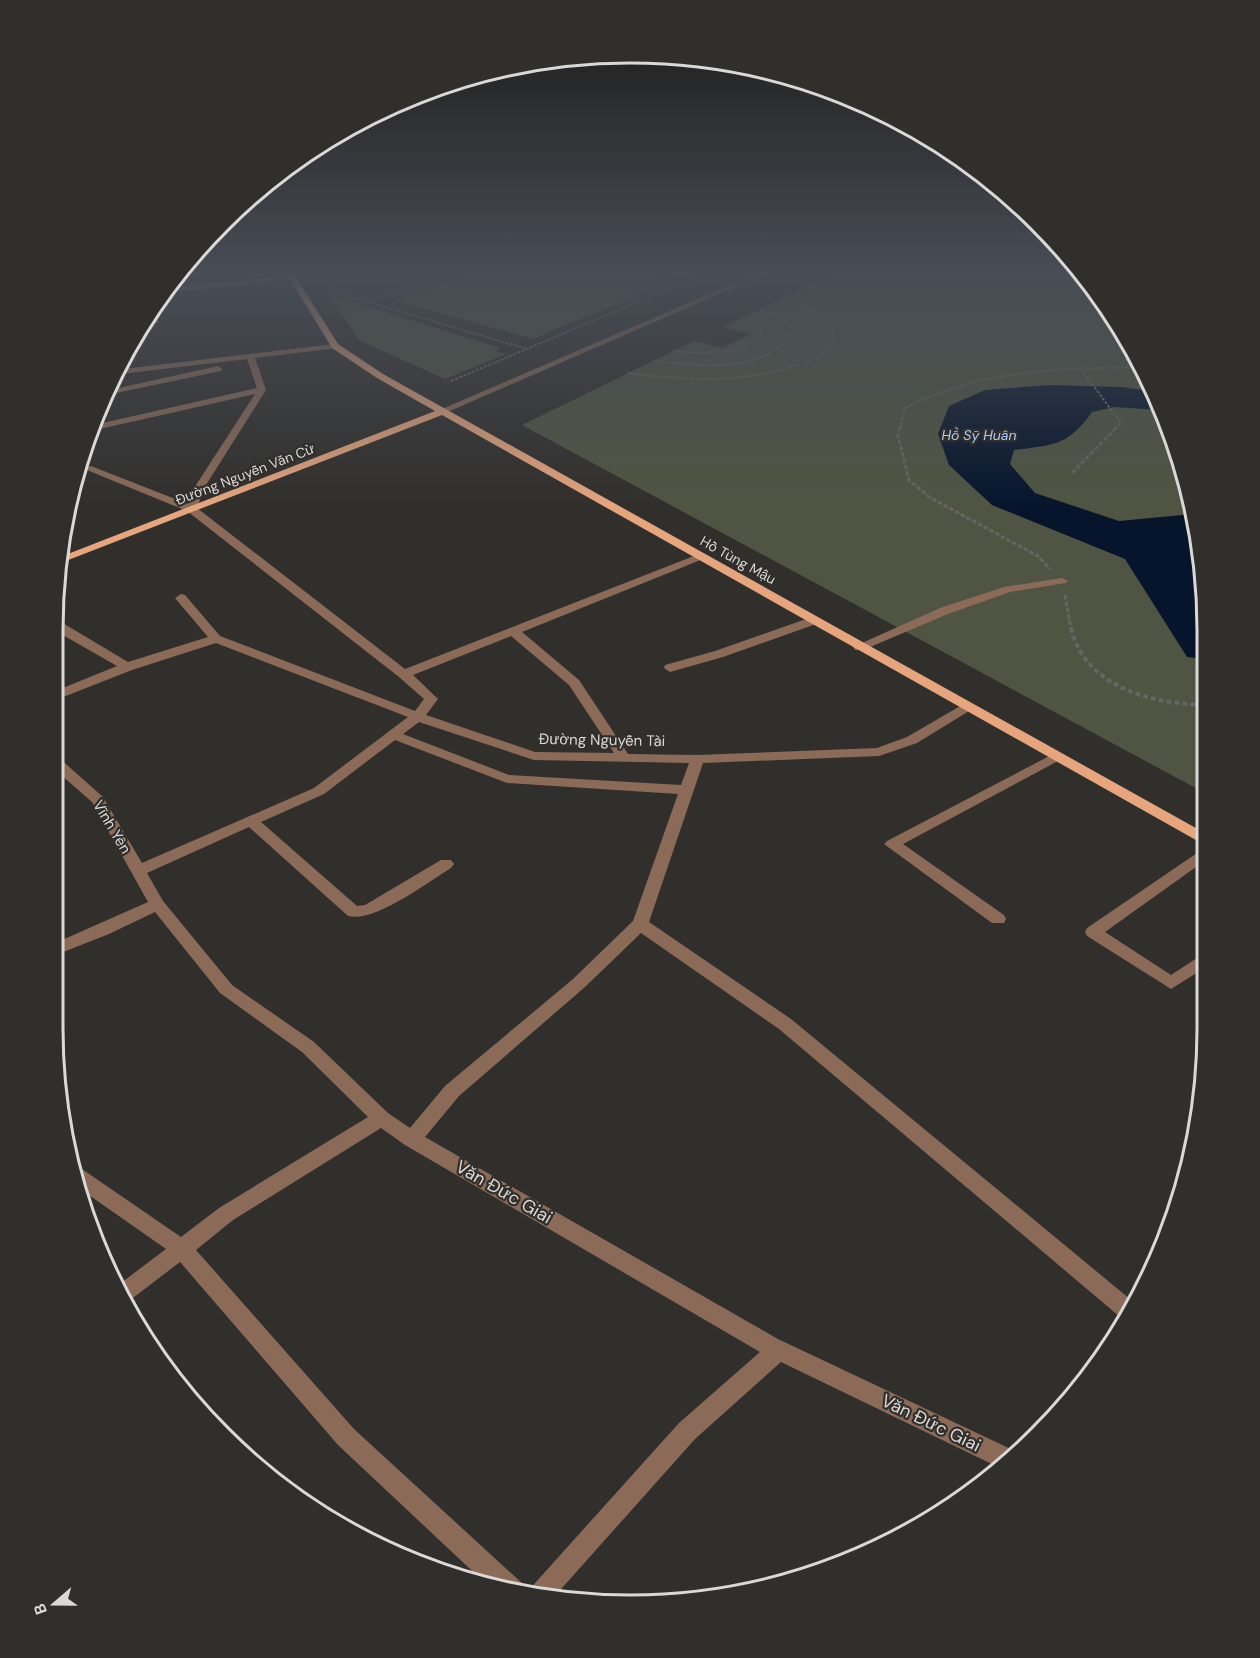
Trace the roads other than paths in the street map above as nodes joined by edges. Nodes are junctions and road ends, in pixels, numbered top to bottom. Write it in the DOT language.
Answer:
graph roads {
  1 [pos="303,351"];
  2 [pos="343,351"];
  3 [pos="581,351"];
  4 [pos="252,360"];
  5 [pos="125,372"];
  6 [pos="262,390"];
  7 [pos="116,391"];
  8 [pos="440,412"];
  9 [pos="101,426"];
  10 [pos="87,468"];
  11 [pos="191,509"];
  12 [pos="699,557"];
  13 [pos="68,558"];
  14 [pos="1062,581"];
  15 [pos="181,598"];
  16 [pos="812,621"];
  17 [pos="63,629"];
  18 [pos="513,631"];
  19 [pos="216,639"];
  20 [pos="859,647"];
  21 [pos="128,667"];
  22 [pos="670,668"];
  23 [pos="404,674"];
  24 [pos="63,693"];
  25 [pos="967,708"];
  26 [pos="417,717"];
  27 [pos="394,735"];
  28 [pos="1055,757"];
  29 [pos="623,758"];
  30 [pos="697,759"];
  31 [pos="63,769"];
  32 [pos="686,790"];
  33 [pos="252,822"];
  34 [pos="1197,836"];
  35 [pos="1197,858"];
  36 [pos="446,864"];
  37 [pos="138,871"];
  38 [pos="157,904"];
  39 [pos="998,919"];
  40 [pos="640,924"];
  41 [pos="63,946"];
  42 [pos="1197,964"];
  43 [pos="381,1118"];
  44 [pos="412,1139"];
  45 [pos="84,1181"];
  46 [pos="181,1248"];
  47 [pos="127,1291"];
  48 [pos="1123,1308"];
  49 [pos="778,1350"];
  50 [pos="1001,1456"];
  51 [pos="500,1580"];
  52 [pos="545,1588"];
  1 -- 4 [label="street"];
  2 -- 8 [label="main road, Hồ Tùng Mậu"];
  3 -- 8 [label="street"];
  4 -- 5 [label="street"];
  4 -- 6 [label="street"];
  4 -- 7 [label="street"];
  6 -- 9 [label="street"];
  6 -- 11 [label="street"];
  8 -- 11 [label="main road, Đường Nguyễn Văn Cừ"];
  8 -- 12 [label="main road, Hồ Tùng Mậu"];
  10 -- 11 [label="street"];
  11 -- 13 [label="main road, Đường Nguyễn Văn Cừ"];
  11 -- 23 [label="street"];
  12 -- 16 [label="main road, Hồ Tùng Mậu"];
  12 -- 18 [label="street"];
  14 -- 20 [label="street"];
  15 -- 19 [label="street"];
  16 -- 20 [label="main road, Hồ Tùng Mậu"];
  16 -- 22 [label="street"];
  17 -- 21 [label="street"];
  18 -- 23 [label="street"];
  18 -- 29 [label="street"];
  19 -- 21 [label="street"];
  19 -- 26 [label="street, Đường Nguyễn Tài"];
  20 -- 25 [label="main road, Hồ Tùng Mậu"];
  21 -- 24 [label="street"];
  23 -- 26 [label="street"];
  25 -- 28 [label="main road, Hồ Tùng Mậu"];
  25 -- 30 [label="street, Đường Nguyễn Tài"];
  26 -- 27 [label="street"];
  26 -- 29 [label="street, Đường Nguyễn Tài"];
  27 -- 32 [label="street"];
  27 -- 33 [label="street"];
  28 -- 34 [label="main road, Hồ Tùng Mậu"];
  28 -- 39 [label="street"];
  29 -- 30 [label="street, Đường Nguyễn Tài"];
  30 -- 32 [label="street"];
  31 -- 37 [label="street, Vĩnh Yên"];
  32 -- 40 [label="street"];
  33 -- 36 [label="street"];
  33 -- 37 [label="street"];
  35 -- 42 [label="street"];
  37 -- 38 [label="street, Vĩnh Yên"];
  38 -- 41 [label="street"];
  38 -- 43 [label="street, Văn Đức Giai"];
  40 -- 44 [label="street"];
  40 -- 48 [label="street"];
  43 -- 44 [label="street, Văn Đức Giai"];
  43 -- 46 [label="street"];
  44 -- 49 [label="street, Văn Đức Giai"];
  45 -- 46 [label="street"];
  46 -- 47 [label="street"];
  46 -- 51 [label="street"];
  49 -- 50 [label="street, Văn Đức Giai"];
  49 -- 52 [label="street"];
}
